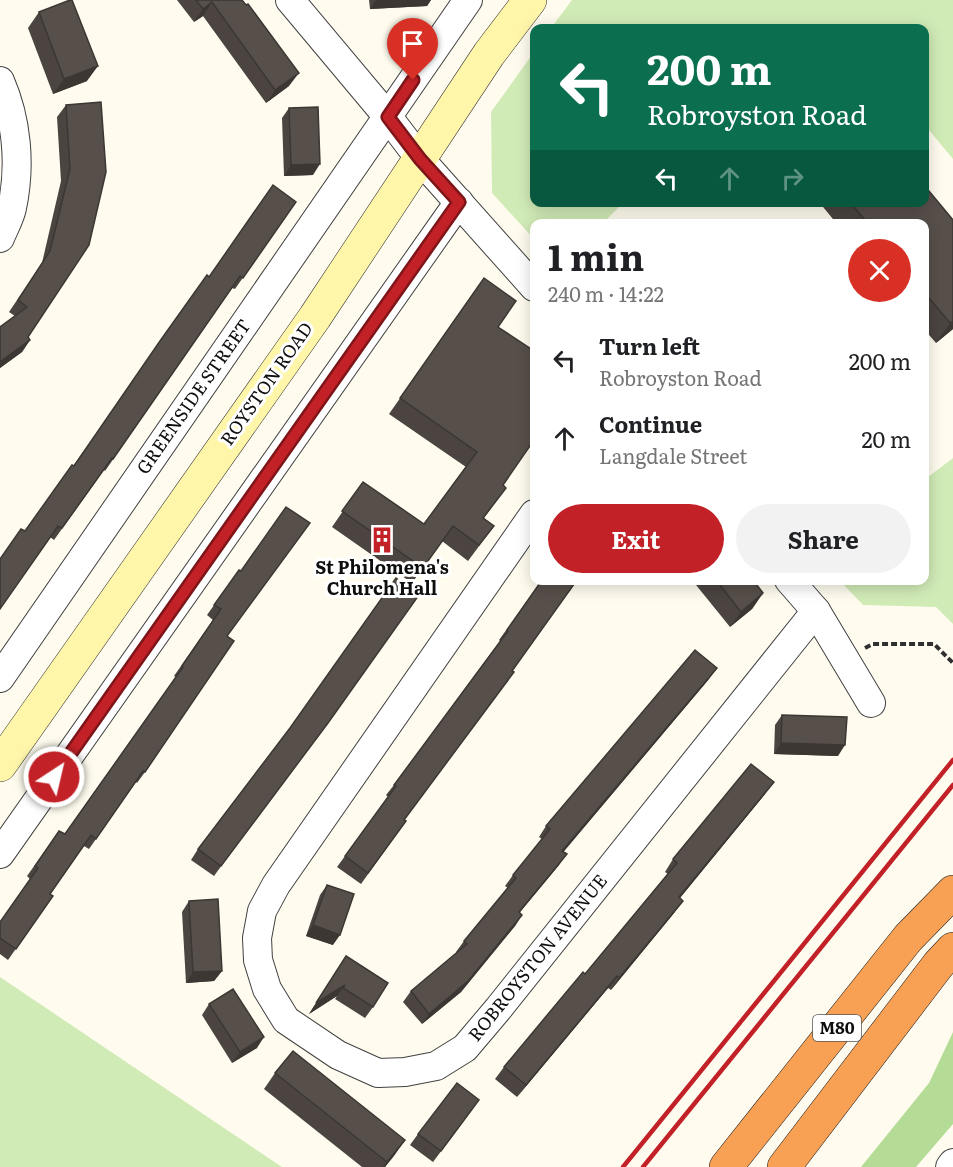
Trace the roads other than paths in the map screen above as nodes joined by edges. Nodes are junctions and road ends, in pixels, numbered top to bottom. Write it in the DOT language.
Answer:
graph roads {
  1 [pos="290,0"];
  2 [pos="468,0"];
  3 [pos="530,0"];
  4 [pos="0,81"];
  5 [pos="388,117"];
  6 [pos="420,159"];
  7 [pos="459,202"];
  8 [pos="0,238"];
  9 [pos="530,282"];
  10 [pos="530,520"];
  11 [pos="793,585"];
  12 [pos="816,611"];
  13 [pos="0,678"];
  14 [pos="871,703"];
  15 [pos="0,765"];
  16 [pos="0,854"];
  17 [pos="953,892"];
  18 [pos="953,949"];
  19 [pos="953,1163"];
  20 [pos="726,1167"];
  21 [pos="784,1167"];
  22 [pos="950,1167"];
  1 -- 5 [label="street"];
  2 -- 5 [label="street, GREENSIDE STREET"];
  3 -- 6 [label="main road, ROYSTON ROAD"];
  4 -- 8 [label="street"];
  5 -- 6 [label="street"];
  5 -- 13 [label="street, GREENSIDE STREET"];
  6 -- 7 [label="street"];
  6 -- 15 [label="main road, ROYSTON ROAD"];
  7 -- 9 [label="street"];
  7 -- 16 [label="street"];
  10 -- 12 [label="street, ROBROYSTON AVENUE"];
  11 -- 12 [label="street"];
  12 -- 14 [label="street"];
  17 -- 20 [label="highway, M80"];
  18 -- 21 [label="highway, M80"];
  19 -- 22 [label="street"];
}
